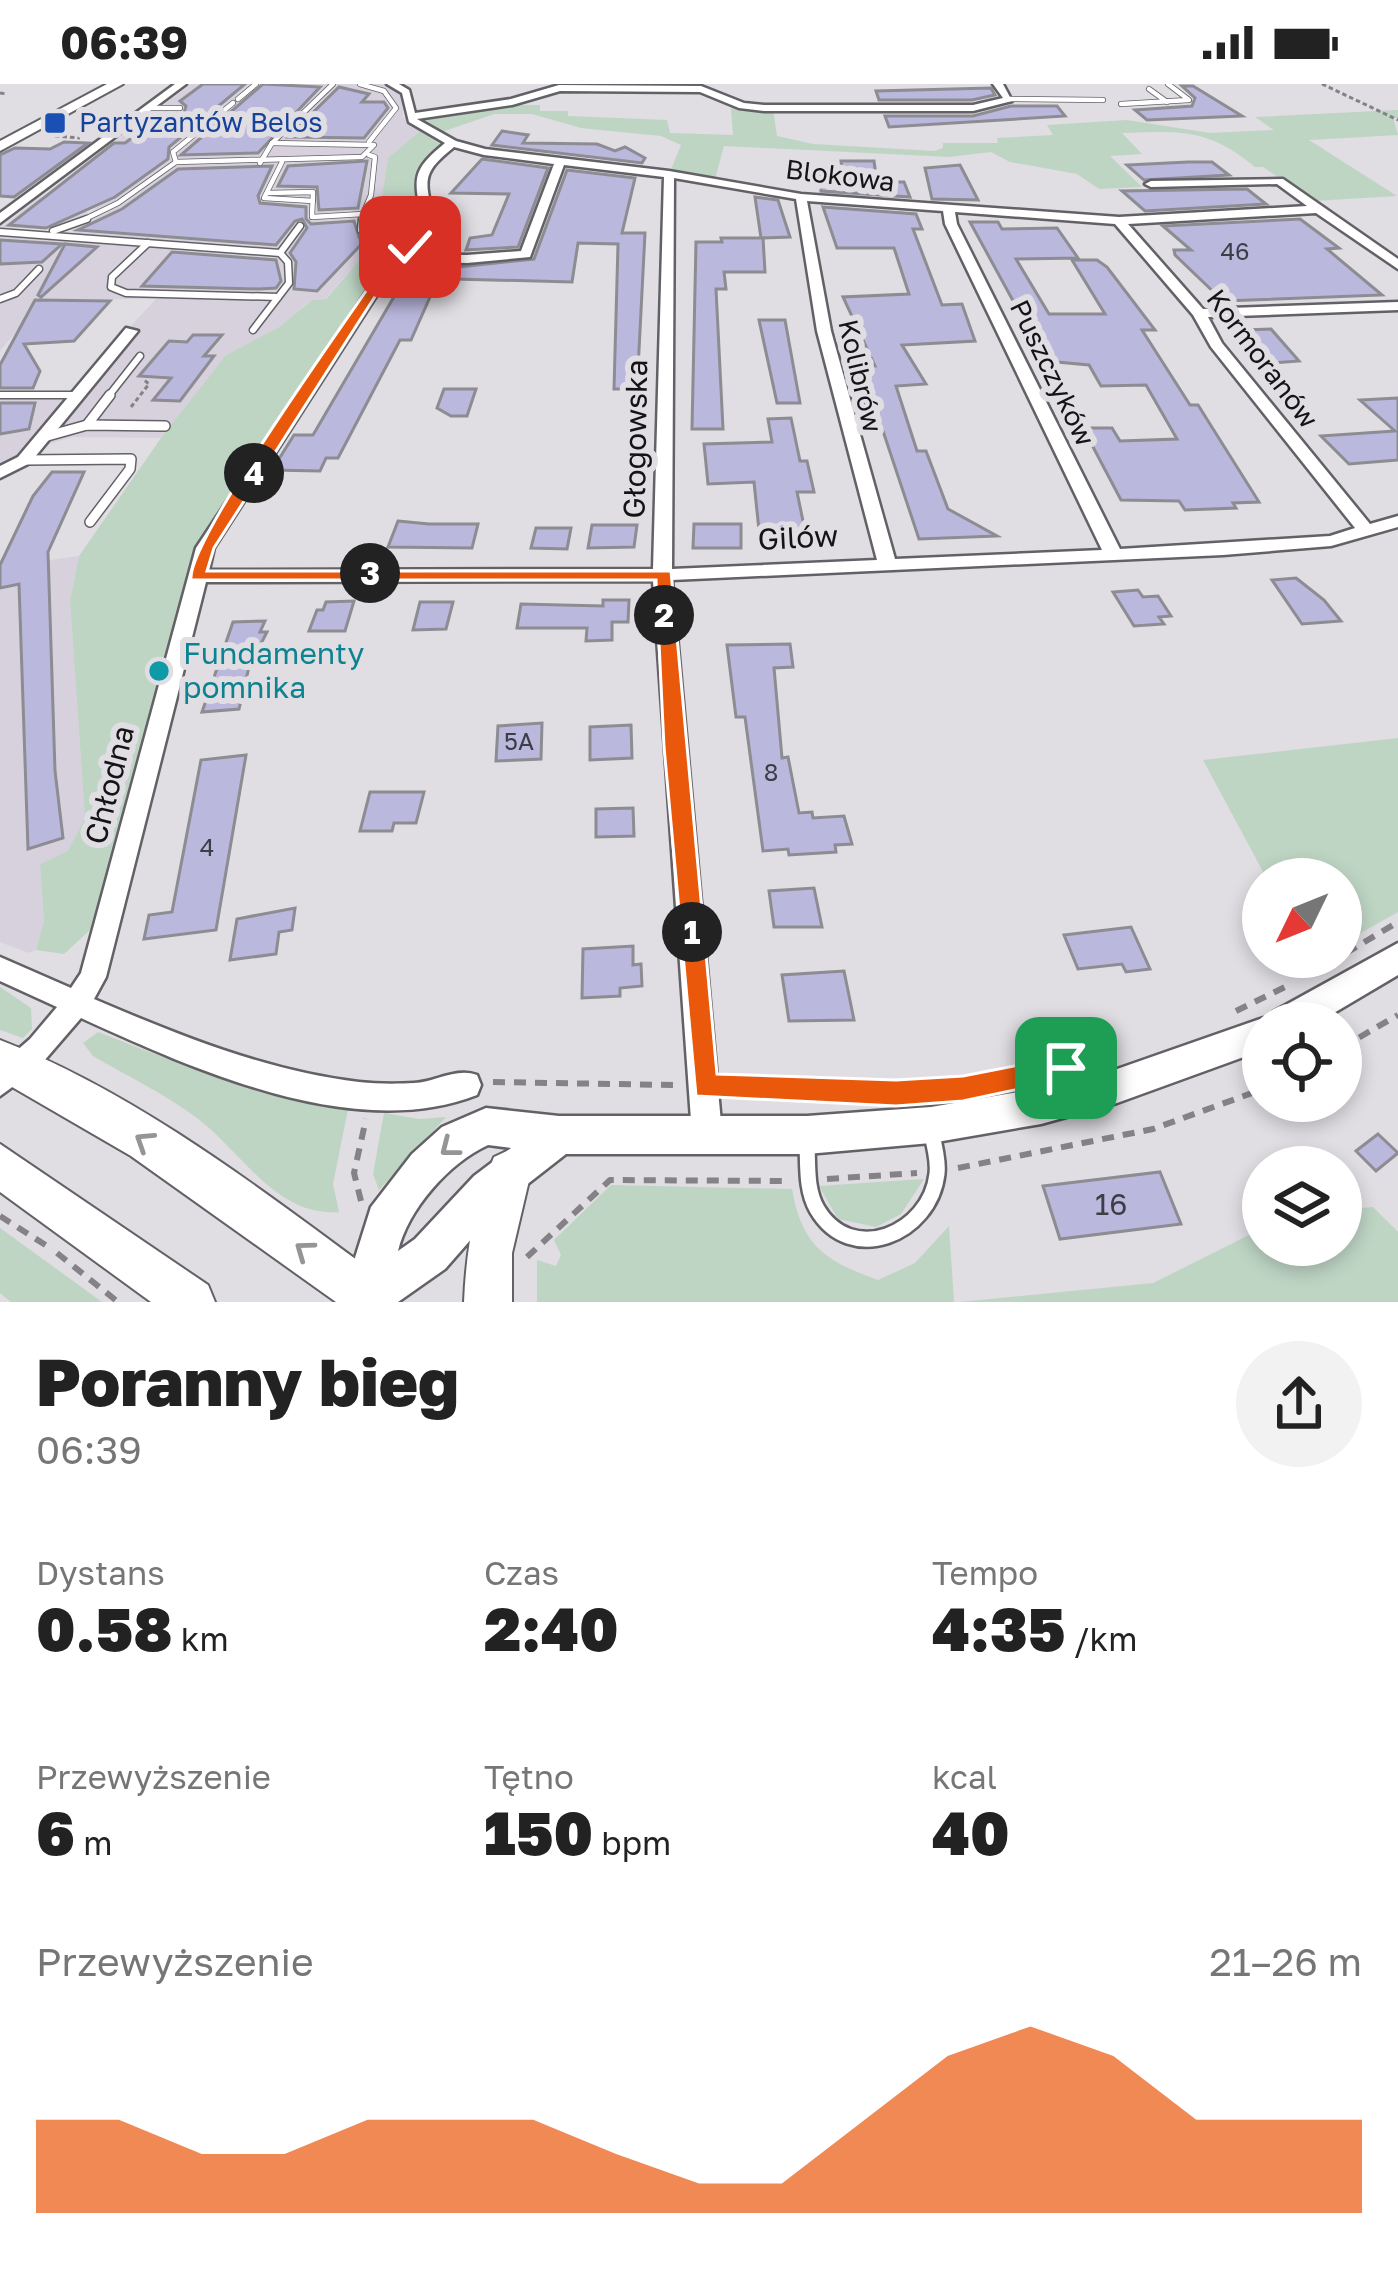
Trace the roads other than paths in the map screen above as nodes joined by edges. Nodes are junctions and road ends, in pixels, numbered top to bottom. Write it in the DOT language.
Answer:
graph roads {
  1 [pos="95,84"];
  2 [pos="117,84"];
  3 [pos="181,84"];
  4 [pos="256,84"];
  5 [pos="333,84"];
  6 [pos="360,84"];
  7 [pos="392,84"];
  8 [pos="998,84"];
  9 [pos="1168,84"];
  10 [pos="1149,89"];
  11 [pos="1009,98"];
  12 [pos="1103,100"];
  13 [pos="1167,102"];
  14 [pos="1120,104"];
  15 [pos="148,108"];
  16 [pos="180,108"];
  17 [pos="205,109"];
  18 [pos="224,110"];
  19 [pos="410,117"];
  20 [pos="0,134"];
  21 [pos="369,142"];
  22 [pos="272,143"];
  23 [pos="452,143"];
  24 [pos="0,147"];
  25 [pos="369,155"];
  26 [pos="176,162"];
  27 [pos="282,162"];
  28 [pos="260,163"];
  29 [pos="559,164"];
  30 [pos="669,174"];
  31 [pos="1151,184"];
  32 [pos="801,197"];
  33 [pos="0,206"];
  34 [pos="16,207"];
  35 [pos="1318,209"];
  36 [pos="949,212"];
  37 [pos="363,214"];
  38 [pos="0,219"];
  39 [pos="1118,221"];
  40 [pos="300,226"];
  41 [pos="361,230"];
  42 [pos="0,232"];
  43 [pos="44,233"];
  44 [pos="148,243"];
  45 [pos="280,254"];
  46 [pos="399,256"];
  47 [pos="1398,266"];
  48 [pos="39,269"];
  49 [pos="278,297"];
  50 [pos="0,299"];
  51 [pos="1398,306"];
  52 [pos="1199,313"];
  53 [pos="253,330"];
  54 [pos="131,331"];
  55 [pos="140,356"];
  56 [pos="112,390"];
  57 [pos="78,393"];
  58 [pos="0,395"];
  59 [pos="87,425"];
  60 [pos="165,426"];
  61 [pos="43,437"];
  62 [pos="24,460"];
  63 [pos="0,473"];
  64 [pos="1398,521"];
  65 [pos="90,522"];
  66 [pos="1364,528"];
  67 [pos="1114,555"];
  68 [pos="887,563"];
  69 [pos="664,575"];
  70 [pos="197,576"];
  71 [pos="1398,958"];
  72 [pos="0,969"];
  73 [pos="1322,1002"];
  74 [pos="75,1007"];
  75 [pos="1242,1026"];
  76 [pos="6,1070"];
  77 [pos="467,1084"];
  78 [pos="936,1108"];
  79 [pos="707,1134"];
  80 [pos="559,1135"];
  81 [pos="807,1135"];
  82 [pos="0,1166"];
  83 [pos="509,1172"];
  84 [pos="368,1300"];
  85 [pos="191,1302"];
  86 [pos="488,1302"];
  1 -- 20 [label="main road"];
  2 -- 24 [label="main road"];
  3 -- 15 [label="street"];
  4 -- 18 [label="lane"];
  5 -- 22 [label="lane"];
  6 -- 21 [label="lane"];
  7 -- 19 [label="street, Blokowa"];
  8 -- 11 [label="street"];
  9 -- 13 [label="lane"];
  10 -- 13 [label="lane"];
  11 -- 12 [label="lane"];
  11 -- 19 [label="street"];
  13 -- 14 [label="lane"];
  15 -- 16 [label="lane"];
  15 -- 34 [label="street"];
  17 -- 18 [label="lane"];
  18 -- 26 [label="lane"];
  19 -- 23 [label="street, Blokowa"];
  21 -- 22 [label="lane"];
  21 -- 25 [label="lane"];
  22 -- 28 [label="lane"];
  23 -- 29 [label="street, Blokowa"];
  23 -- 46 [label="street, Chłodna"];
  25 -- 27 [label="lane"];
  25 -- 37 [label="lane"];
  26 -- 28 [label="lane"];
  26 -- 43 [label="lane"];
  27 -- 28 [label="lane"];
  27 -- 37 [label="lane"];
  29 -- 30 [label="street, Blokowa"];
  29 -- 46 [label="street"];
  30 -- 32 [label="street, Blokowa"];
  30 -- 69 [label="street, Głogowska"];
  31 -- 35 [label="street"];
  32 -- 36 [label="street, Blokowa"];
  32 -- 68 [label="street, Kolibrów"];
  33 -- 34 [label="lane"];
  34 -- 38 [label="street"];
  35 -- 39 [label="street, Blokowa"];
  35 -- 47 [label="street"];
  36 -- 39 [label="street, Blokowa"];
  36 -- 67 [label="street, Puszczyków"];
  37 -- 41 [label="lane"];
  39 -- 52 [label="street, Kormoranów"];
  40 -- 45 [label="lane"];
  42 -- 43 [label="lane"];
  43 -- 44 [label="lane"];
  44 -- 45 [label="lane"];
  44 -- 49 [label="lane"];
  45 -- 49 [label="lane"];
  46 -- 70 [label="street, Chłodna"];
  48 -- 50 [label="lane"];
  49 -- 53 [label="lane"];
  51 -- 52 [label="street"];
  52 -- 66 [label="street, Kormoranów"];
  54 -- 57 [label="street"];
  55 -- 56 [label="lane"];
  56 -- 57 [label="lane"];
  56 -- 59 [label="lane"];
  57 -- 58 [label="lane"];
  57 -- 61 [label="street"];
  59 -- 60 [label="lane"];
  59 -- 61 [label="lane"];
  61 -- 62 [label="street"];
  62 -- 63 [label="street"];
  62 -- 65 [label="lane"];
  64 -- 66 [label="street, Gilów"];
  66 -- 67 [label="street, Gilów"];
  67 -- 68 [label="street, Gilów"];
  68 -- 69 [label="street, Gilów"];
  69 -- 70 [label="street, Gilów"];
  69 -- 79 [label="street, Głogowska"];
  70 -- 74 [label="street, Chłodna"];
  71 -- 73 [label="street"];
  72 -- 74 [label="street"];
  74 -- 76 [label="street, Chłodna"];
  74 -- 77 [label="street"];
  75 -- 78 [label="street"];
  84 -- 76 [label="main road, one-way"];
  78 -- 81 [label="street"];
  78 -- 81 [label="lane"];
  79 -- 80 [label="street"];
  79 -- 81 [label="street"];
  80 -- 83 [label="street"];
  80 -- 84 [label="street, one-way"];
  82 -- 85 [label="main road"];
  83 -- 84 [label="street"];
  83 -- 86 [label="main road"];
}
